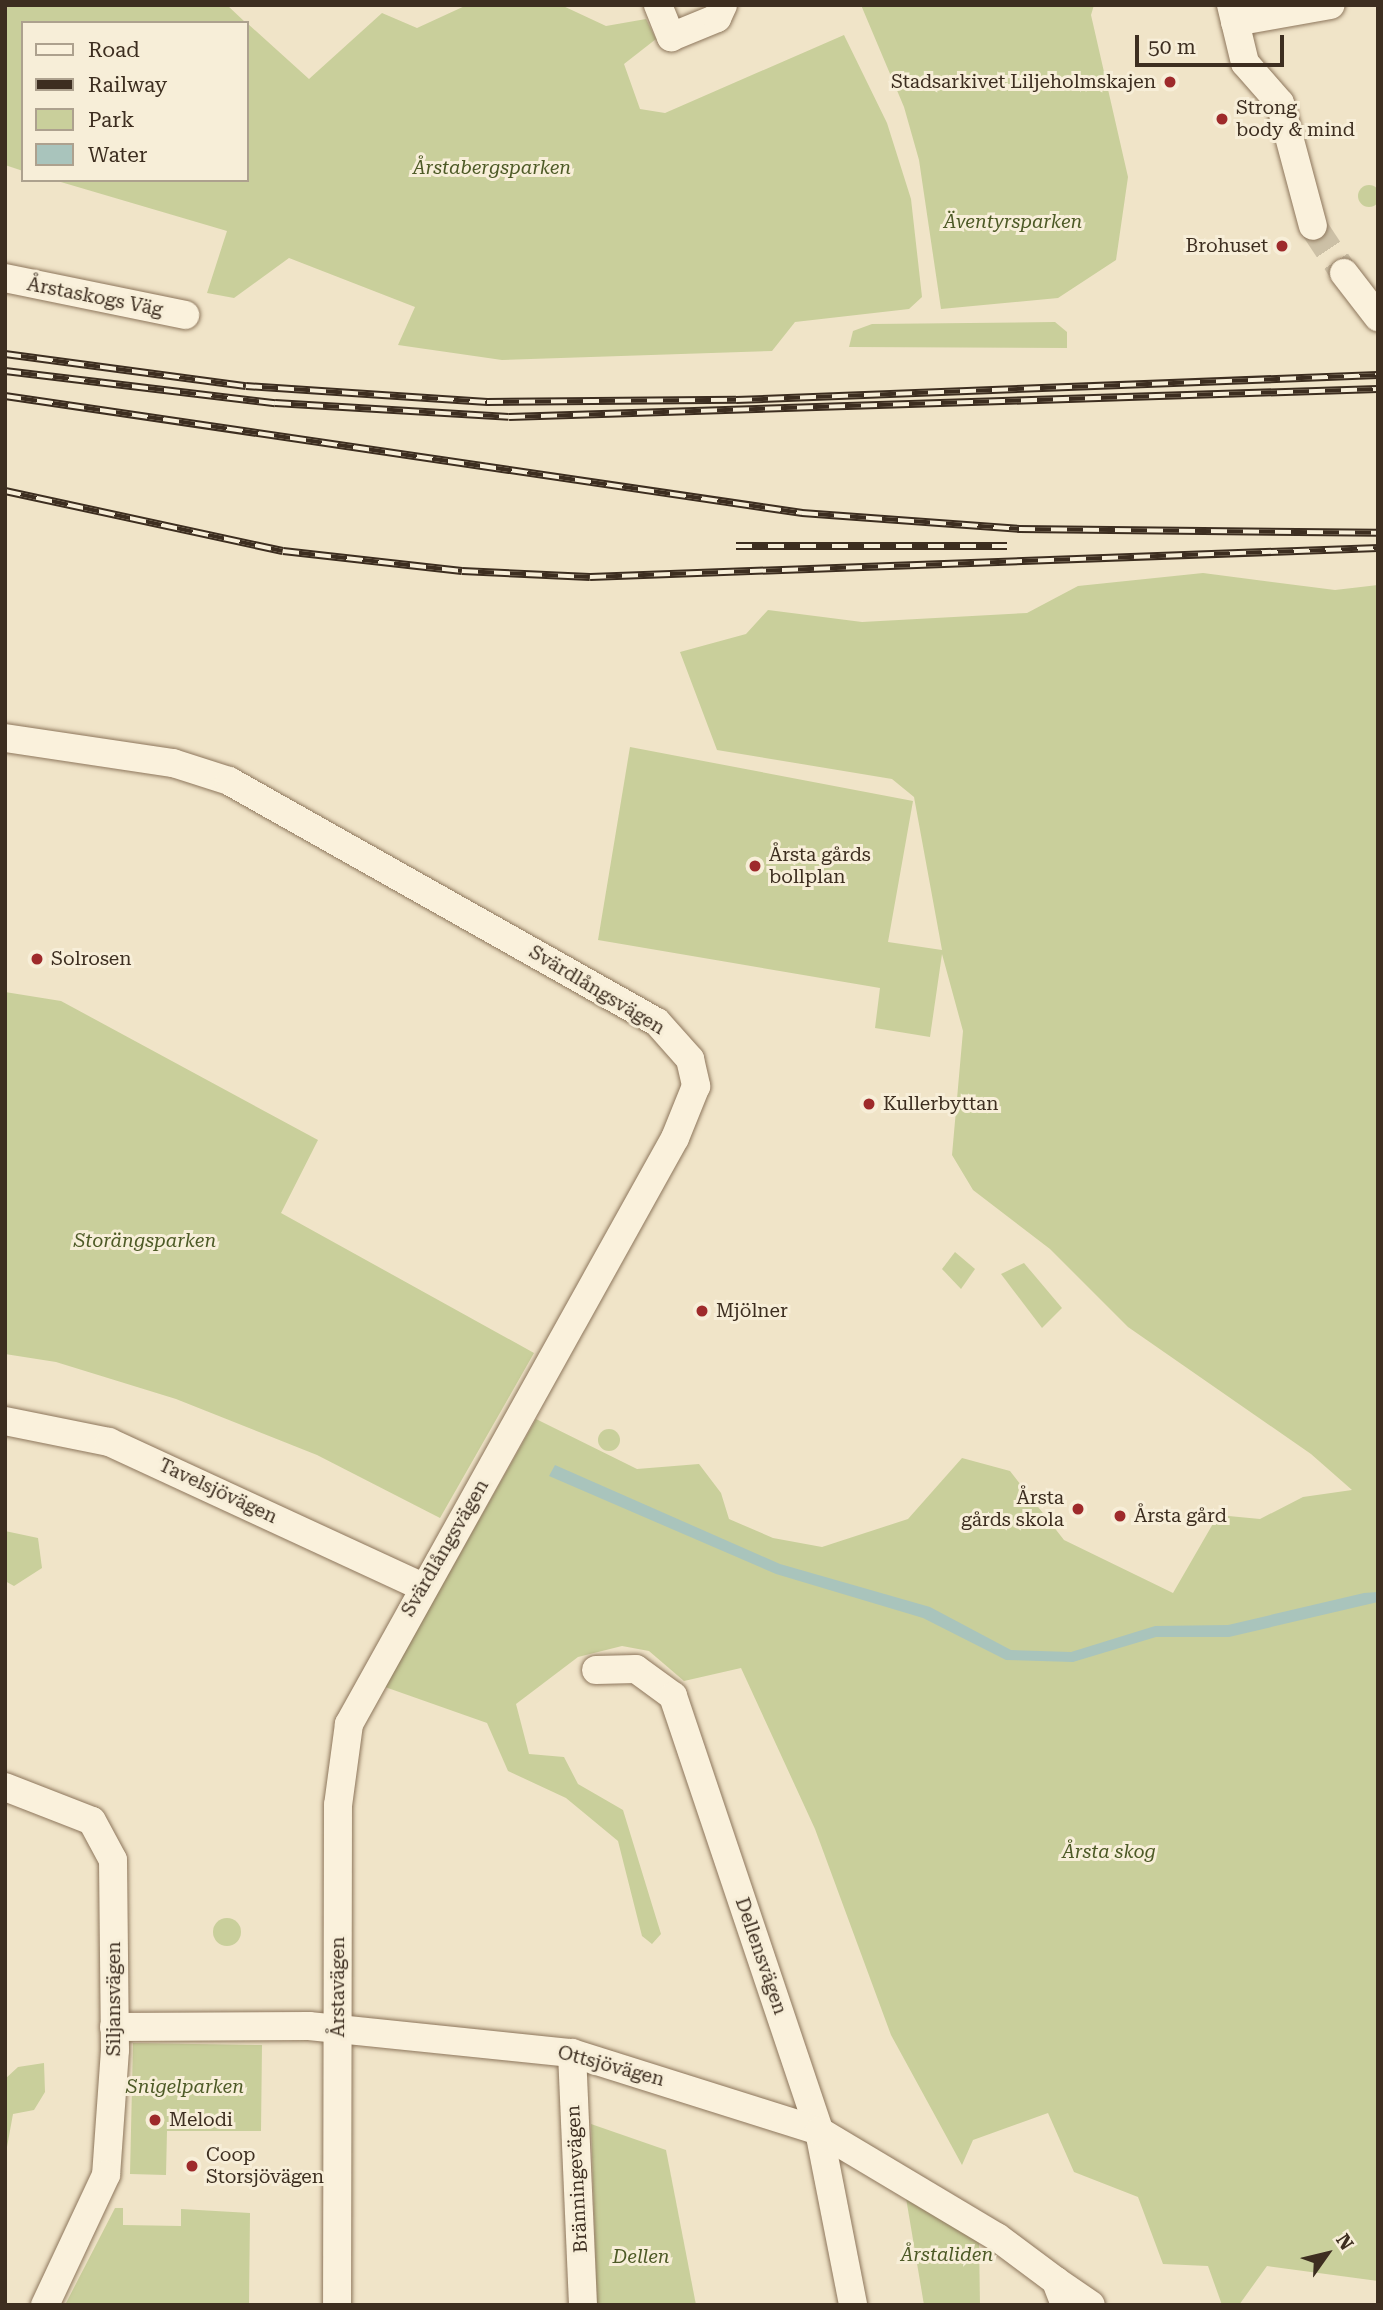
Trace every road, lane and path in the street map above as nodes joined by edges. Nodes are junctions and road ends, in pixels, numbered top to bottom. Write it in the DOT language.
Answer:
graph roads {
  1 [pos="658,5"];
  2 [pos="723,5"];
  3 [pos="1330,5"];
  4 [pos="1233,13"];
  5 [pos="1313,226"];
  6 [pos="1344,273"];
  7 [pos="5,278"];
  8 [pos="185,315"];
  9 [pos="1378,317"];
  10 [pos="5,738"];
  11 [pos="5,1421"];
  12 [pos="423,1587"];
  13 [pos="596,1670"];
  14 [pos="372,1677"];
  15 [pos="5,1787"];
  16 [pos="114,2027"];
  17 [pos="339,2032"];
  18 [pos="572,2053"];
  19 [pos="819,2131"];
  20 [pos="1061,2293"];
  21 [pos="45,2305"];
  22 [pos="337,2305"];
  23 [pos="583,2305"];
  24 [pos="853,2305"];
  25 [pos="1091,2305"];
  1 -- 2 [label="street"];
  3 -- 4 [label="street"];
  4 -- 5 [label="street"];
  6 -- 9 [label="street"];
  7 -- 8 [label="street, Årstaskogs Väg"];
  10 -- 12 [label="street, Svärdlångsvägen"];
  11 -- 12 [label="street, Tavelsjövägen"];
  12 -- 14 [label="street, Svärdlångsvägen"];
  13 -- 19 [label="street, Dellensvägen"];
  14 -- 17 [label="street, Årstavägen"];
  15 -- 16 [label="street, Siljansvägen"];
  16 -- 17 [label="street, Ottsjövägen"];
  16 -- 21 [label="street, Siljansvägen"];
  17 -- 18 [label="street, Ottsjövägen"];
  17 -- 22 [label="street, Årstavägen"];
  18 -- 19 [label="street, Ottsjövägen"];
  18 -- 23 [label="street, Bränningevägen"];
  19 -- 20 [label="street, Ottsjövägen"];
  19 -- 24 [label="street, Dellensvägen"];
  20 -- 25 [label="street, Ottsjövägen"];
}
